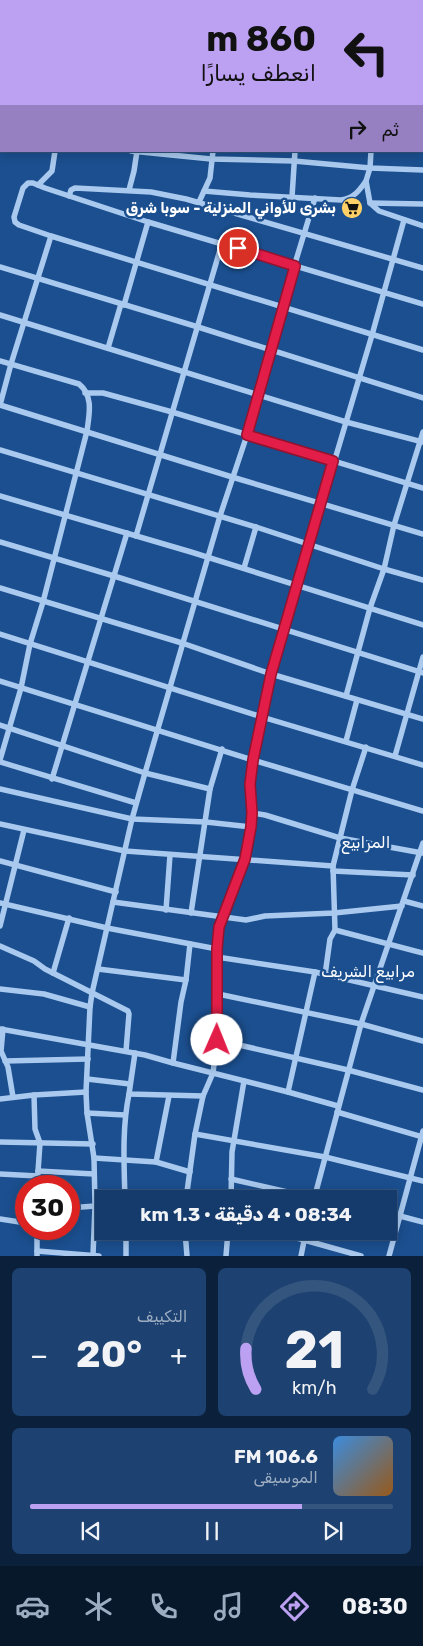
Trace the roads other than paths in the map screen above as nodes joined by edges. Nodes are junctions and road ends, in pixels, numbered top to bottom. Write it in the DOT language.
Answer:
graph roads {
  1 [pos="56,152"];
  2 [pos="137,152"];
  3 [pos="146,152"];
  4 [pos="213,152"];
  5 [pos="294,152"];
  6 [pos="371,152"];
  7 [pos="212,159"];
  8 [pos="294,161"];
  9 [pos="370,168"];
  10 [pos="423,170"];
  11 [pos="366,181"];
  12 [pos="38,185"];
  13 [pos="129,190"];
  14 [pos="204,190"];
  15 [pos="69,196"];
  16 [pos="292,197"];
  17 [pos="315,198"];
  18 [pos="199,202"];
  19 [pos="370,203"];
  20 [pos="423,204"];
  21 [pos="404,220"];
  22 [pos="148,222"];
  23 [pos="423,226"];
  24 [pos="304,232"];
  25 [pos="51,236"];
  26 [pos="222,244"];
  27 [pos="393,259"];
  28 [pos="137,262"];
  29 [pos="295,266"];
  30 [pos="0,267"];
  31 [pos="423,268"];
  32 [pos="38,278"];
  33 [pos="209,284"];
  34 [pos="384,293"];
  35 [pos="423,304"];
  36 [pos="122,305"];
  37 [pos="282,306"];
  38 [pos="0,316"];
  39 [pos="24,324"];
  40 [pos="198,327"];
  41 [pos="372,335"];
  42 [pos="108,348"];
  43 [pos="270,350"];
  44 [pos="423,350"];
  45 [pos="0,361"];
  46 [pos="11,364"];
  47 [pos="184,372"];
  48 [pos="358,378"];
  49 [pos="85,393"];
  50 [pos="258,394"];
  51 [pos="423,398"];
  52 [pos="0,405"];
  53 [pos="172,412"];
  54 [pos="346,422"];
  55 [pos="86,431"];
  56 [pos="423,432"];
  57 [pos="247,435"];
  58 [pos="422,442"];
  59 [pos="0,450"];
  60 [pos="160,454"];
  61 [pos="333,461"];
  62 [pos="75,472"];
  63 [pos="232,477"];
  64 [pos="407,484"];
  65 [pos="423,488"];
  66 [pos="148,494"];
  67 [pos="0,496"];
  68 [pos="321,503"];
  69 [pos="65,515"];
  70 [pos="220,516"];
  71 [pos="394,525"];
  72 [pos="256,527"];
  73 [pos="128,533"];
  74 [pos="423,534"];
  75 [pos="136,536"];
  76 [pos="0,542"];
  77 [pos="310,545"];
  78 [pos="208,557"];
  79 [pos="54,559"];
  80 [pos="244,568"];
  81 [pos="384,569"];
  82 [pos="114,576"];
  83 [pos="423,580"];
  84 [pos="297,585"];
  85 [pos="0,588"];
  86 [pos="195,601"];
  87 [pos="43,602"];
  88 [pos="370,608"];
  89 [pos="101,618"];
  90 [pos="423,625"];
  91 [pos="284,629"];
  92 [pos="0,634"];
  93 [pos="182,643"];
  94 [pos="30,644"];
  95 [pos="357,653"];
  96 [pos="423,657"];
  97 [pos="88,662"];
  98 [pos="421,672"];
  99 [pos="271,674"];
  100 [pos="0,681"];
  101 [pos="21,688"];
  102 [pos="170,688"];
  103 [pos="346,696"];
  104 [pos="357,700"];
  105 [pos="76,705"];
  106 [pos="406,714"];
  107 [pos="262,716"];
  108 [pos="423,719"];
  109 [pos="0,726"];
  110 [pos="10,729"];
  111 [pos="158,730"];
  112 [pos="346,741"];
  113 [pos="63,746"];
  114 [pos="366,747"];
  115 [pos="222,749"];
  116 [pos="394,756"];
  117 [pos="253,760"];
  118 [pos="0,761"];
  119 [pos="423,764"];
  120 [pos="145,773"];
  121 [pos="52,779"];
  122 [pos="0,789"];
  123 [pos="210,789"];
  124 [pos="352,790"];
  125 [pos="136,803"];
  126 [pos="423,811"];
  127 [pos="252,813"];
  128 [pos="132,819"];
  129 [pos="206,822"];
  130 [pos="0,824"];
  131 [pos="251,827"];
  132 [pos="24,830"];
  133 [pos="340,838"];
  134 [pos="423,843"];
  135 [pos="125,852"];
  136 [pos="422,853"];
  137 [pos="170,855"];
  138 [pos="200,857"];
  139 [pos="245,859"];
  140 [pos="0,861"];
  141 [pos="16,865"];
  142 [pos="333,868"];
  143 [pos="413,875"];
  144 [pos="116,892"];
  145 [pos="113,902"];
  146 [pos="3,904"];
  147 [pos="403,904"];
  148 [pos="423,906"];
  149 [pos="166,910"];
  150 [pos="191,913"];
  151 [pos="334,913"];
  152 [pos="224,917"];
  153 [pos="68,918"];
  154 [pos="0,926"];
  155 [pos="107,928"];
  156 [pos="335,930"];
  157 [pos="190,944"];
  158 [pos="389,944"];
  159 [pos="0,946"];
  160 [pos="217,949"];
  161 [pos="423,953"];
  162 [pos="217,957"];
  163 [pos="98,969"];
  164 [pos="315,972"];
  165 [pos="53,973"];
  166 [pos="325,975"];
  167 [pos="186,980"];
  168 [pos="375,985"];
  169 [pos="0,990"];
  170 [pos="92,993"];
  171 [pos="218,994"];
  172 [pos="423,997"];
  173 [pos="90,1007"];
  174 [pos="306,1013"];
  175 [pos="361,1024"];
  176 [pos="2,1029"];
  177 [pos="217,1040"];
  178 [pos="423,1041"];
  179 [pos="88,1046"];
  180 [pos="126,1051"];
  181 [pos="135,1053"];
  182 [pos="296,1057"];
  183 [pos="88,1059"];
  184 [pos="5,1061"];
  185 [pos="172,1064"];
  186 [pos="348,1070"];
  187 [pos="213,1072"];
  188 [pos="87,1079"];
  189 [pos="244,1081"];
  190 [pos="130,1084"];
  191 [pos="423,1090"];
  192 [pos="86,1092"];
  193 [pos="288,1092"];
  194 [pos="129,1094"];
  195 [pos="34,1095"];
  196 [pos="169,1096"];
  197 [pos="203,1096"];
  198 [pos="13,1097"];
  199 [pos="0,1099"];
  200 [pos="338,1109"];
  201 [pos="87,1112"];
  202 [pos="125,1115"];
  203 [pos="195,1134"];
  204 [pos="422,1135"];
  205 [pos="0,1142"];
  206 [pos="234,1142"];
  207 [pos="40,1144"];
  208 [pos="93,1144"];
  209 [pos="324,1156"];
  210 [pos="94,1158"];
  211 [pos="123,1159"];
  212 [pos="156,1162"];
  213 [pos="190,1172"];
  214 [pos="0,1174"];
  215 [pos="38,1174"];
  216 [pos="94,1174"];
  217 [pos="410,1178"];
  218 [pos="231,1179"];
  219 [pos="423,1181"];
  220 [pos="125,1190"];
  221 [pos="187,1190"];
  222 [pos="232,1190"];
  223 [pos="280,1190"];
  224 [pos="317,1190"];
  225 [pos="95,1206"];
  226 [pos="80,1207"];
  227 [pos="399,1218"];
  228 [pos="0,1219"];
  229 [pos="15,1221"];
  230 [pos="423,1222"];
  231 [pos="37,1240"];
  232 [pos="126,1240"];
  233 [pos="186,1240"];
  234 [pos="227,1240"];
  235 [pos="304,1240"];
  236 [pos="37,1254"];
  237 [pos="93,1255"];
  238 [pos="99,1256"];
  239 [pos="126,1256"];
  240 [pos="187,1256"];
  241 [pos="226,1256"];
  242 [pos="301,1256"];
  243 [pos="361,1256"];
  244 [pos="390,1256"];
  1 -- 12 [label="street"];
  2 -- 13 [label="street"];
  3 -- 7 [label="street"];
  4 -- 7 [label="street"];
  5 -- 8 [label="street"];
  6 -- 9 [label="street"];
  7 -- 8 [label="street"];
  7 -- 14 [label="street"];
  8 -- 9 [label="street"];
  8 -- 16 [label="street"];
  9 -- 10 [label="street"];
  9 -- 11 [label="street"];
  11 -- 17 [label="street"];
  11 -- 19 [label="street"];
  12 -- 15 [label="street"];
  12 -- 25 [label="street"];
  13 -- 15 [label="street"];
  13 -- 18 [label="street"];
  14 -- 16 [label="street"];
  14 -- 18 [label="street"];
  15 -- 22 [label="street"];
  16 -- 17 [label="street"];
  17 -- 24 [label="street"];
  18 -- 24 [label="street"];
  19 -- 20 [label="street"];
  19 -- 21 [label="street"];
  21 -- 23 [label="street"];
  21 -- 27 [label="street"];
  22 -- 26 [label="street"];
  22 -- 28 [label="street"];
  24 -- 27 [label="street"];
  24 -- 29 [label="street"];
  25 -- 28 [label="street"];
  25 -- 32 [label="street"];
  26 -- 29 [label="street"];
  26 -- 33 [label="street"];
  27 -- 31 [label="street"];
  27 -- 34 [label="street"];
  28 -- 33 [label="street"];
  28 -- 36 [label="street"];
  29 -- 34 [label="street"];
  29 -- 37 [label="street"];
  30 -- 32 [label="street"];
  32 -- 36 [label="street"];
  32 -- 39 [label="street"];
  33 -- 37 [label="street"];
  33 -- 40 [label="street"];
  34 -- 35 [label="street"];
  34 -- 41 [label="street"];
  36 -- 40 [label="street"];
  36 -- 42 [label="street"];
  37 -- 41 [label="street"];
  37 -- 43 [label="street"];
  38 -- 39 [label="street"];
  39 -- 42 [label="street"];
  39 -- 46 [label="street"];
  40 -- 43 [label="street"];
  40 -- 47 [label="street"];
  41 -- 44 [label="street"];
  41 -- 48 [label="street"];
  42 -- 47 [label="street"];
  43 -- 48 [label="street"];
  43 -- 50 [label="street"];
  45 -- 46 [label="street"];
  46 -- 49 [label="street"];
  46 -- 52 [label="street"];
  47 -- 50 [label="street"];
  47 -- 53 [label="street"];
  48 -- 51 [label="street"];
  48 -- 54 [label="street"];
  49 -- 53 [label="street"];
  49 -- 55 [label="street"];
  50 -- 54 [label="street"];
  50 -- 57 [label="street"];
  52 -- 55 [label="street"];
  53 -- 57 [label="street"];
  53 -- 60 [label="street"];
  54 -- 58 [label="street"];
  54 -- 61 [label="street"];
  55 -- 60 [label="street"];
  55 -- 62 [label="street"];
  56 -- 58 [label="street"];
  57 -- 61 [label="street"];
  57 -- 63 [label="street"];
  58 -- 64 [label="street"];
  59 -- 62 [label="street"];
  60 -- 63 [label="street"];
  60 -- 66 [label="street"];
  61 -- 64 [label="street"];
  61 -- 68 [label="street"];
  62 -- 66 [label="street"];
  62 -- 69 [label="street"];
  63 -- 68 [label="street"];
  63 -- 70 [label="street"];
  64 -- 65 [label="street"];
  64 -- 71 [label="street"];
  66 -- 70 [label="street"];
  66 -- 75 [label="street"];
  67 -- 69 [label="street"];
  68 -- 71 [label="street"];
  68 -- 77 [label="street"];
  69 -- 73 [label="street"];
  69 -- 79 [label="street"];
  70 -- 72 [label="street"];
  70 -- 78 [label="street"];
  71 -- 74 [label="street"];
  71 -- 81 [label="street"];
  72 -- 77 [label="street"];
  72 -- 80 [label="street"];
  73 -- 75 [label="street"];
  73 -- 82 [label="street"];
  75 -- 78 [label="street"];
  76 -- 79 [label="street"];
  77 -- 81 [label="street"];
  77 -- 84 [label="street"];
  78 -- 80 [label="street"];
  78 -- 86 [label="street"];
  79 -- 82 [label="street"];
  79 -- 87 [label="street"];
  80 -- 84 [label="street"];
  81 -- 83 [label="street"];
  81 -- 88 [label="street"];
  82 -- 86 [label="street"];
  82 -- 89 [label="street"];
  84 -- 88 [label="street"];
  84 -- 91 [label="street"];
  85 -- 87 [label="street"];
  86 -- 91 [label="street"];
  86 -- 93 [label="street"];
  87 -- 89 [label="street"];
  87 -- 94 [label="street"];
  88 -- 90 [label="street"];
  88 -- 95 [label="street"];
  89 -- 93 [label="street"];
  89 -- 97 [label="street"];
  91 -- 95 [label="street"];
  91 -- 99 [label="street"];
  92 -- 94 [label="street"];
  93 -- 99 [label="street"];
  93 -- 102 [label="street"];
  94 -- 97 [label="street"];
  94 -- 101 [label="street"];
  95 -- 98 [label="street"];
  95 -- 103 [label="street"];
  96 -- 98 [label="street"];
  97 -- 102 [label="street"];
  97 -- 105 [label="street"];
  98 -- 106 [label="street"];
  99 -- 103 [label="street"];
  99 -- 107 [label="street"];
  100 -- 101 [label="street"];
  101 -- 105 [label="street"];
  101 -- 110 [label="street"];
  102 -- 107 [label="street"];
  102 -- 111 [label="street"];
  103 -- 104 [label="street"];
  104 -- 106 [label="street"];
  104 -- 112 [label="street"];
  105 -- 111 [label="street"];
  105 -- 113 [label="street"];
  106 -- 108 [label="street"];
  106 -- 116 [label="street"];
  107 -- 112 [label="street"];
  107 -- 117 [label="street"];
  109 -- 110 [label="street"];
  110 -- 113 [label="street"];
  110 -- 118 [label="street"];
  111 -- 115 [label="street"];
  111 -- 120 [label="street"];
  112 -- 114 [label="street"];
  113 -- 120 [label="street"];
  113 -- 121 [label="street"];
  114 -- 116 [label="street"];
  114 -- 124 [label="street"];
  115 -- 117 [label="street"];
  115 -- 123 [label="street"];
  116 -- 119 [label="street"];
  117 -- 124 [label="street"];
  117 -- 127 [label="street"];
  118 -- 121 [label="street"];
  120 -- 123 [label="street"];
  120 -- 125 [label="street"];
  121 -- 125 [label="street"];
  122 -- 128 [label="street"];
  123 -- 129 [label="street"];
  124 -- 126 [label="street"];
  124 -- 133 [label="street"];
  125 -- 128 [label="street"];
  127 -- 131 [label="street"];
  127 -- 133 [label="street"];
  128 -- 129 [label="street"];
  128 -- 135 [label="street"];
  129 -- 131 [label="street"];
  129 -- 138 [label="street"];
  130 -- 132 [label="street"];
  131 -- 139 [label="street"];
  132 -- 135 [label="street"];
  132 -- 141 [label="street"];
  133 -- 136 [label="street"];
  133 -- 142 [label="street"];
  134 -- 136 [label="street"];
  135 -- 137 [label="street"];
  135 -- 144 [label="street"];
  136 -- 143 [label="street"];
  137 -- 138 [label="street"];
  137 -- 149 [label="street"];
  138 -- 139 [label="street"];
  138 -- 150 [label="street"];
  139 -- 142 [label="street"];
  139 -- 152 [label="street"];
  140 -- 141 [label="street"];
  141 -- 144 [label="street"];
  141 -- 146 [label="street"];
  142 -- 143 [label="street"];
  142 -- 151 [label="street"];
  143 -- 147 [label="street"];
  144 -- 145 [label="street"];
  145 -- 149 [label="street"];
  145 -- 155 [label="street"];
  146 -- 153 [label="street"];
  146 -- 154 [label="street"];
  147 -- 148 [label="street"];
  147 -- 151 [label="street"];
  147 -- 158 [label="street"];
  149 -- 150 [label="street"];
  150 -- 152 [label="street"];
  151 -- 152 [label="street"];
  151 -- 156 [label="street"];
  152 -- 160 [label="street"];
  153 -- 155 [label="street"];
  153 -- 165 [label="street"];
  155 -- 157 [label="street"];
  155 -- 163 [label="street"];
  156 -- 158 [label="street"];
  156 -- 166 [label="street"];
  157 -- 160 [label="street"];
  157 -- 167 [label="street"];
  158 -- 161 [label="street"];
  158 -- 168 [label="street"];
  159 -- 165 [label="street"];
  160 -- 162 [label="street"];
  162 -- 164 [label="street"];
  162 -- 171 [label="street"];
  163 -- 167 [label="street"];
  163 -- 170 [label="street"];
  164 -- 166 [label="street"];
  164 -- 174 [label="street"];
  165 -- 170 [label="street"];
  166 -- 168 [label="street"];
  167 -- 185 [label="street"];
  168 -- 172 [label="street"];
  168 -- 175 [label="street"];
  169 -- 173 [label="street"];
  170 -- 173 [label="street"];
  170 -- 180 [label="street"];
  171 -- 174 [label="street"];
  171 -- 177 [label="street"];
  173 -- 179 [label="street"];
  174 -- 175 [label="street"];
  174 -- 182 [label="street"];
  175 -- 178 [label="street"];
  175 -- 186 [label="street"];
  176 -- 179 [label="street"];
  176 -- 184 [label="street"];
  177 -- 182 [label="street"];
  177 -- 187 [label="street"];
  179 -- 180 [label="street"];
  179 -- 183 [label="street"];
  180 -- 181 [label="street"];
  181 -- 185 [label="street"];
  181 -- 190 [label="street"];
  182 -- 186 [label="street"];
  182 -- 193 [label="street"];
  183 -- 184 [label="street"];
  183 -- 188 [label="street"];
  184 -- 198 [label="street"];
  185 -- 187 [label="street"];
  186 -- 191 [label="street"];
  186 -- 200 [label="street"];
  187 -- 189 [label="street"];
  187 -- 197 [label="street"];
  188 -- 190 [label="street"];
  188 -- 192 [label="street"];
  189 -- 193 [label="street"];
  189 -- 206 [label="street"];
  190 -- 194 [label="street"];
  192 -- 195 [label="street"];
  192 -- 201 [label="street"];
  193 -- 200 [label="street"];
  194 -- 196 [label="street"];
  194 -- 202 [label="street"];
  195 -- 198 [label="street"];
  195 -- 207 [label="street"];
  196 -- 197 [label="street"];
  196 -- 212 [label="street"];
  197 -- 203 [label="street"];
  198 -- 199 [label="street"];
  200 -- 204 [label="street"];
  200 -- 209 [label="street"];
  201 -- 202 [label="street"];
  201 -- 208 [label="street"];
  202 -- 211 [label="street"];
  203 -- 206 [label="street"];
  203 -- 213 [label="street"];
  204 -- 217 [label="street"];
  205 -- 207 [label="street"];
  206 -- 209 [label="street"];
  206 -- 218 [label="street"];
  207 -- 208 [label="street"];
  207 -- 215 [label="street"];
  208 -- 210 [label="street"];
  209 -- 217 [label="street"];
  209 -- 224 [label="street"];
  210 -- 211 [label="street"];
  210 -- 216 [label="street"];
  211 -- 212 [label="street"];
  211 -- 220 [label="street"];
  212 -- 213 [label="street"];
  213 -- 221 [label="street"];
  214 -- 215 [label="street"];
  215 -- 216 [label="street"];
  216 -- 225 [label="street"];
  217 -- 219 [label="street"];
  217 -- 227 [label="street"];
  218 -- 222 [label="street"];
  218 -- 223 [label="street"];
  225 -- 226 [label="street"];
  225 -- 237 [label="street"];
  227 -- 230 [label="street"];
  227 -- 244 [label="street"];
  228 -- 229 [label="street"];
  231 -- 236 [label="street"];
  232 -- 239 [label="street"];
  233 -- 240 [label="street"];
  234 -- 241 [label="street"];
  235 -- 242 [label="street"];
  235 -- 243 [label="street"];
  236 -- 237 [label="street"];
  237 -- 238 [label="street"];
}
